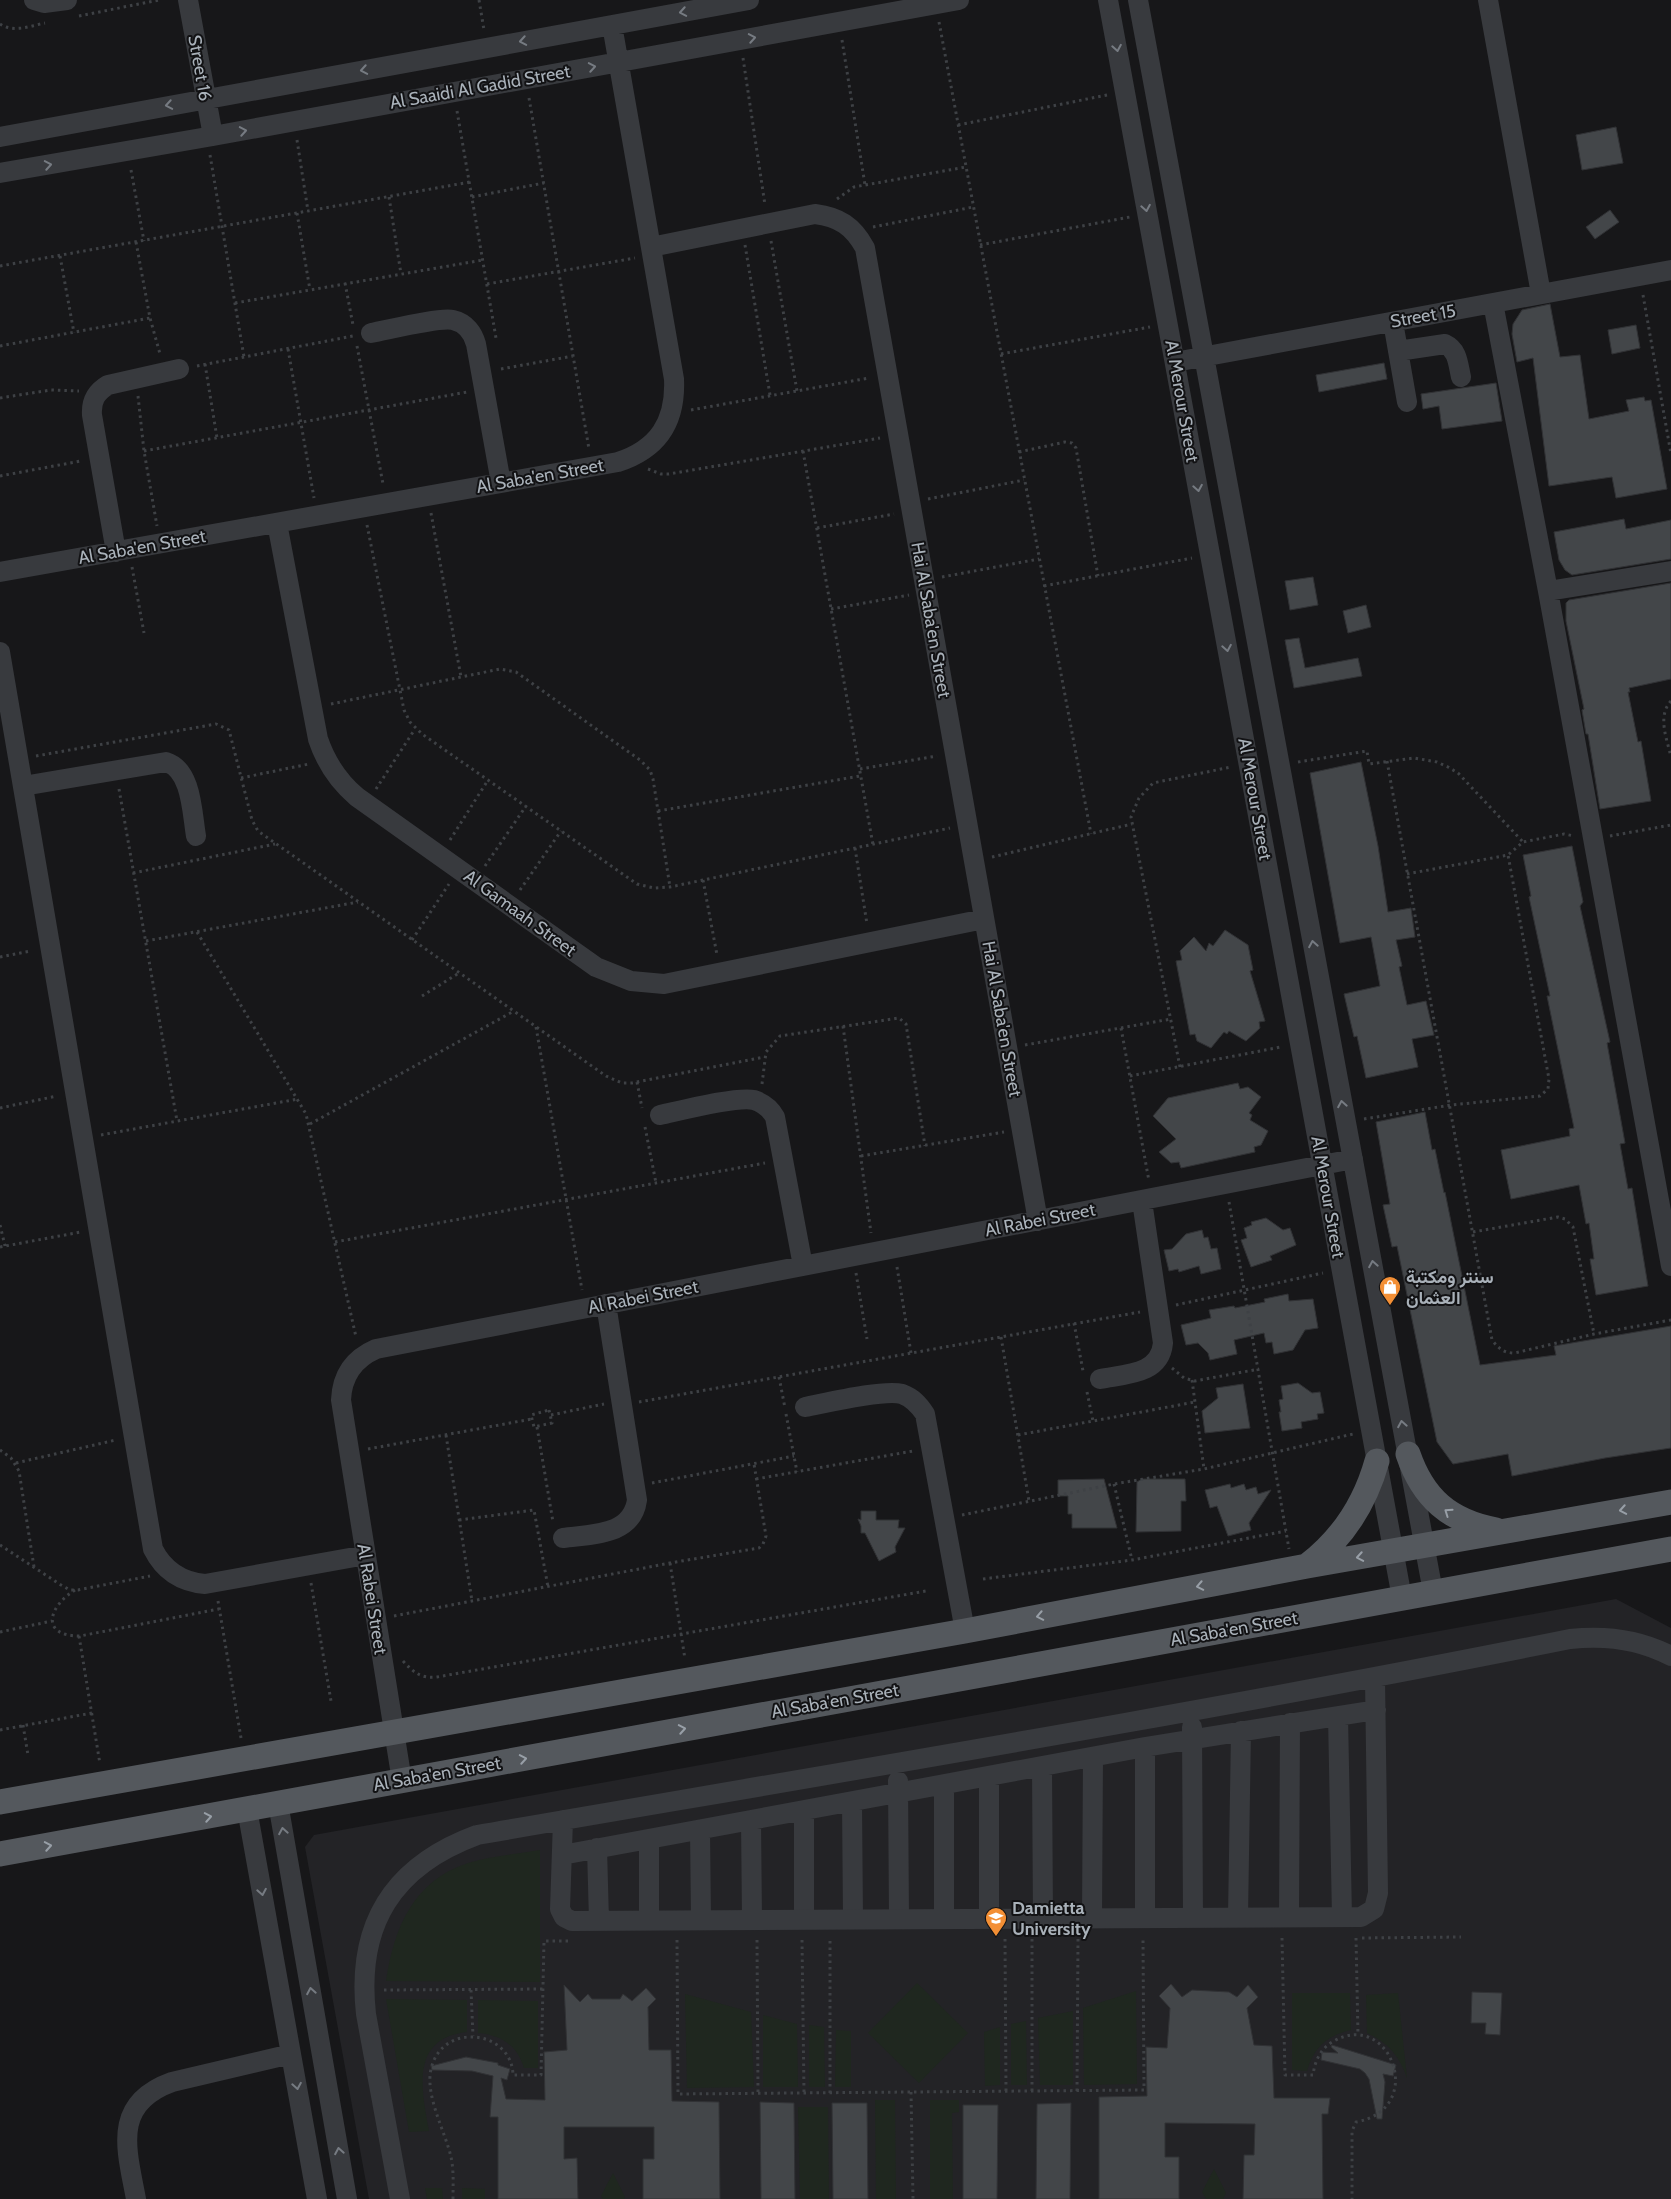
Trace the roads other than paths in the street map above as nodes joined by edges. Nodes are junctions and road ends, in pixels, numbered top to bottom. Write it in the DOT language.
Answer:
graph roads {
  1 [pos="34,0"];
  2 [pos="67,0"];
  3 [pos="188,0"];
  4 [pos="748,0"];
  5 [pos="959,0"];
  6 [pos="1108,0"];
  7 [pos="1138,0"];
  8 [pos="1488,0"];
  9 [pos="612,25"];
  10 [pos="619,62"];
  11 [pos="205,99"];
  12 [pos="0,136"];
  13 [pos="210,137"];
  14 [pos="0,173"];
  15 [pos="652,251"];
  16 [pos="1671,270"];
  17 [pos="1541,294"];
  18 [pos="1493,304"];
  19 [pos="1393,322"];
  20 [pos="363,334"];
  21 [pos="1398,351"];
  22 [pos="1205,356"];
  23 [pos="1175,362"];
  24 [pos="172,371"];
  25 [pos="1461,377"];
  26 [pos="1406,402"];
  27 [pos="501,483"];
  28 [pos="277,523"];
  29 [pos="122,551"];
  30 [pos="1671,571"];
  31 [pos="0,572"];
  32 [pos="1548,591"];
  33 [pos="0,652"];
  34 [pos="23,786"];
  35 [pos="196,836"];
  36 [pos="984,919"];
  37 [pos="648,1114"];
  38 [pos="1353,1159"];
  39 [pos="1322,1165"];
  40 [pos="1147,1200"];
  41 [pos="1038,1220"];
  42 [pos="802,1266"];
  43 [pos="1671,1266"];
  44 [pos="606,1304"];
  45 [pos="1100,1379"];
  46 [pos="805,1407"];
  47 [pos="1408,1454"];
  48 [pos="1377,1461"];
  49 [pos="1671,1502"];
  50 [pos="1510,1530"];
  51 [pos="559,1534"];
  52 [pos="1425,1545"];
  53 [pos="1671,1550"];
  54 [pos="1393,1551"];
  55 [pos="366,1555"];
  56 [pos="1300,1568"];
  57 [pos="1433,1592"];
  58 [pos="1402,1598"];
  59 [pos="965,1631"];
  60 [pos="1671,1656"];
  61 [pos="1375,1679"];
  62 [pos="1376,1710"];
  63 [pos="1192,1712"];
  64 [pos="1338,1716"];
  65 [pos="1290,1723"];
  66 [pos="1241,1731"];
  67 [pos="393,1732"];
  68 [pos="1192,1739"];
  69 [pos="1144,1747"];
  70 [pos="1093,1757"];
  71 [pos="898,1765"];
  72 [pos="1042,1767"];
  73 [pos="988,1777"];
  74 [pos="402,1781"];
  75 [pos="944,1785"];
  76 [pos="898,1794"];
  77 [pos="0,1802"];
  78 [pos="852,1802"];
  79 [pos="278,1804"];
  80 [pos="247,1810"];
  81 [pos="804,1811"];
  82 [pos="563,1820"];
  83 [pos="751,1820"];
  84 [pos="700,1830"];
  85 [pos="649,1839"];
  86 [pos="597,1848"];
  87 [pos="0,1854"];
  88 [pos="562,1855"];
  89 [pos="1289,1917"];
  90 [pos="1342,1917"];
  91 [pos="1092,1918"];
  92 [pos="1145,1918"];
  93 [pos="1193,1918"];
  94 [pos="1238,1918"];
  95 [pos="944,1919"];
  96 [pos="989,1919"];
  97 [pos="1043,1919"];
  98 [pos="599,1920"];
  99 [pos="649,1920"];
  100 [pos="701,1920"];
  101 [pos="752,1920"];
  102 [pos="804,1920"];
  103 [pos="853,1920"];
  104 [pos="899,1920"];
  105 [pos="291,2054"];
  106 [pos="136,2199"];
  107 [pos="317,2199"];
  108 [pos="348,2199"];
  109 [pos="400,2199"];
  1 -- 2 [label="street"];
  3 -- 11 [label="street, Street 16"];
  4 -- 9 [label="street, Al Saaidi Al Gadid Street, one-way"];
  10 -- 5 [label="street, Al Saaidi Al Gadid Street, one-way"];
  6 -- 23 [label="street, Al Merour Street, one-way"];
  7 -- 22 [label="street, Al Merour Street"];
  8 -- 17 [label="street"];
  9 -- 10 [label="street, Al Saba'en Street"];
  9 -- 11 [label="street, Al Saaidi Al Gadid Street, one-way"];
  13 -- 10 [label="street, Al Saaidi Al Gadid Street, one-way"];
  10 -- 15 [label="street, Al Saba'en Street"];
  11 -- 12 [label="street, Al Saaidi Al Gadid Street, one-way"];
  11 -- 13 [label="street, Street 16"];
  14 -- 13 [label="street, Al Saaidi Al Gadid Street, one-way"];
  15 -- 27 [label="street, Al Saba'en Street"];
  15 -- 36 [label="street, Hai Al Saba'en Street"];
  16 -- 17 [label="street, Street 15"];
  17 -- 18 [label="street, Street 15"];
  18 -- 19 [label="street, Street 15"];
  18 -- 32 [label="street"];
  19 -- 21 [label="street"];
  19 -- 22 [label="street, Street 15"];
  20 -- 27 [label="street"];
  21 -- 25 [label="street"];
  21 -- 26 [label="street"];
  22 -- 23 [label="street, Street 15"];
  38 -- 22 [label="street, Al Merour Street, one-way"];
  23 -- 39 [label="street, Al Merour Street, one-way"];
  24 -- 29 [label="street"];
  27 -- 28 [label="street, Al Saba'en Street"];
  28 -- 29 [label="street, Al Saba'en Street"];
  28 -- 36 [label="street, Al Gamaah Street"];
  29 -- 31 [label="street, Al Saba'en Street"];
  30 -- 32 [label="street"];
  32 -- 43 [label="street"];
  33 -- 34 [label="street"];
  34 -- 35 [label="street"];
  34 -- 55 [label="street"];
  36 -- 41 [label="street, Hai Al Saba'en Street"];
  37 -- 42 [label="street"];
  38 -- 39 [label="street, Al Rabei Street"];
  47 -- 38 [label="street, Al Merour Street, one-way"];
  39 -- 40 [label="street, Al Rabei Street"];
  39 -- 48 [label="street, Al Merour Street"];
  40 -- 41 [label="street, Al Rabei Street"];
  40 -- 45 [label="street"];
  41 -- 42 [label="street, Al Rabei Street"];
  42 -- 44 [label="street, Al Rabei Street"];
  44 -- 51 [label="street"];
  44 -- 55 [label="street, Al Rabei Street"];
  46 -- 59 [label="street"];
  50 -- 47 [label="main road, one-way"];
  47 -- 52 [label="street, Al Merour Street"];
  48 -- 54 [label="street, Al Merour Street"];
  48 -- 56 [label="main road"];
  49 -- 50 [label="main road, one-way"];
  50 -- 52 [label="main road"];
  52 -- 54 [label="main road"];
  52 -- 57 [label="street, Al Merour Street"];
  53 -- 57 [label="main road, Al Saba'en Street"];
  54 -- 56 [label="main road, one-way"];
  54 -- 58 [label="street, Al Merour Street"];
  55 -- 67 [label="street, Al Rabei Street"];
  56 -- 59 [label="main road, one-way"];
  57 -- 58 [label="main road, Al Saba'en Street"];
  74 -- 58 [label="main road, Al Saba'en Street, one-way"];
  59 -- 67 [label="main road"];
  60 -- 61 [label="street"];
  61 -- 62 [label="street"];
  61 -- 63 [label="street"];
  62 -- 64 [label="street"];
  62 -- 90 [label="street"];
  63 -- 68 [label="street"];
  63 -- 71 [label="street"];
  64 -- 65 [label="street"];
  64 -- 90 [label="street"];
  65 -- 66 [label="street"];
  65 -- 89 [label="street"];
  66 -- 68 [label="street"];
  66 -- 94 [label="street"];
  67 -- 74 [label="street, Al Rabei Street"];
  67 -- 77 [label="main road"];
  68 -- 69 [label="street"];
  68 -- 93 [label="street"];
  69 -- 70 [label="street"];
  69 -- 92 [label="street"];
  70 -- 72 [label="street"];
  70 -- 91 [label="street"];
  71 -- 76 [label="street"];
  71 -- 82 [label="street"];
  72 -- 73 [label="street"];
  72 -- 97 [label="street"];
  73 -- 75 [label="street"];
  73 -- 96 [label="street"];
  74 -- 79 [label="main road, Al Saba'en Street"];
  75 -- 76 [label="street"];
  75 -- 95 [label="street"];
  76 -- 78 [label="street"];
  76 -- 104 [label="street"];
  78 -- 81 [label="street"];
  78 -- 103 [label="street"];
  79 -- 80 [label="main road, Al Saba'en Street"];
  108 -- 79 [label="street, one-way"];
  87 -- 80 [label="main road, Al Saba'en Street, one-way"];
  80 -- 105 [label="street, one-way"];
  81 -- 83 [label="street"];
  81 -- 102 [label="street"];
  82 -- 88 [label="street"];
  82 -- 109 [label="street"];
  83 -- 84 [label="street"];
  83 -- 101 [label="street"];
  84 -- 85 [label="street"];
  84 -- 100 [label="street"];
  85 -- 86 [label="street"];
  85 -- 99 [label="street"];
  86 -- 88 [label="street"];
  86 -- 98 [label="street"];
  88 -- 98 [label="street"];
  89 -- 90 [label="street"];
  89 -- 94 [label="street"];
  91 -- 92 [label="street"];
  91 -- 97 [label="street"];
  92 -- 93 [label="street"];
  93 -- 94 [label="street"];
  95 -- 96 [label="street"];
  95 -- 104 [label="street"];
  96 -- 97 [label="street"];
  98 -- 99 [label="street"];
  99 -- 100 [label="street"];
  100 -- 101 [label="street"];
  101 -- 102 [label="street"];
  102 -- 103 [label="street"];
  103 -- 104 [label="street"];
  105 -- 106 [label="street"];
  105 -- 107 [label="street, one-way"];
}
